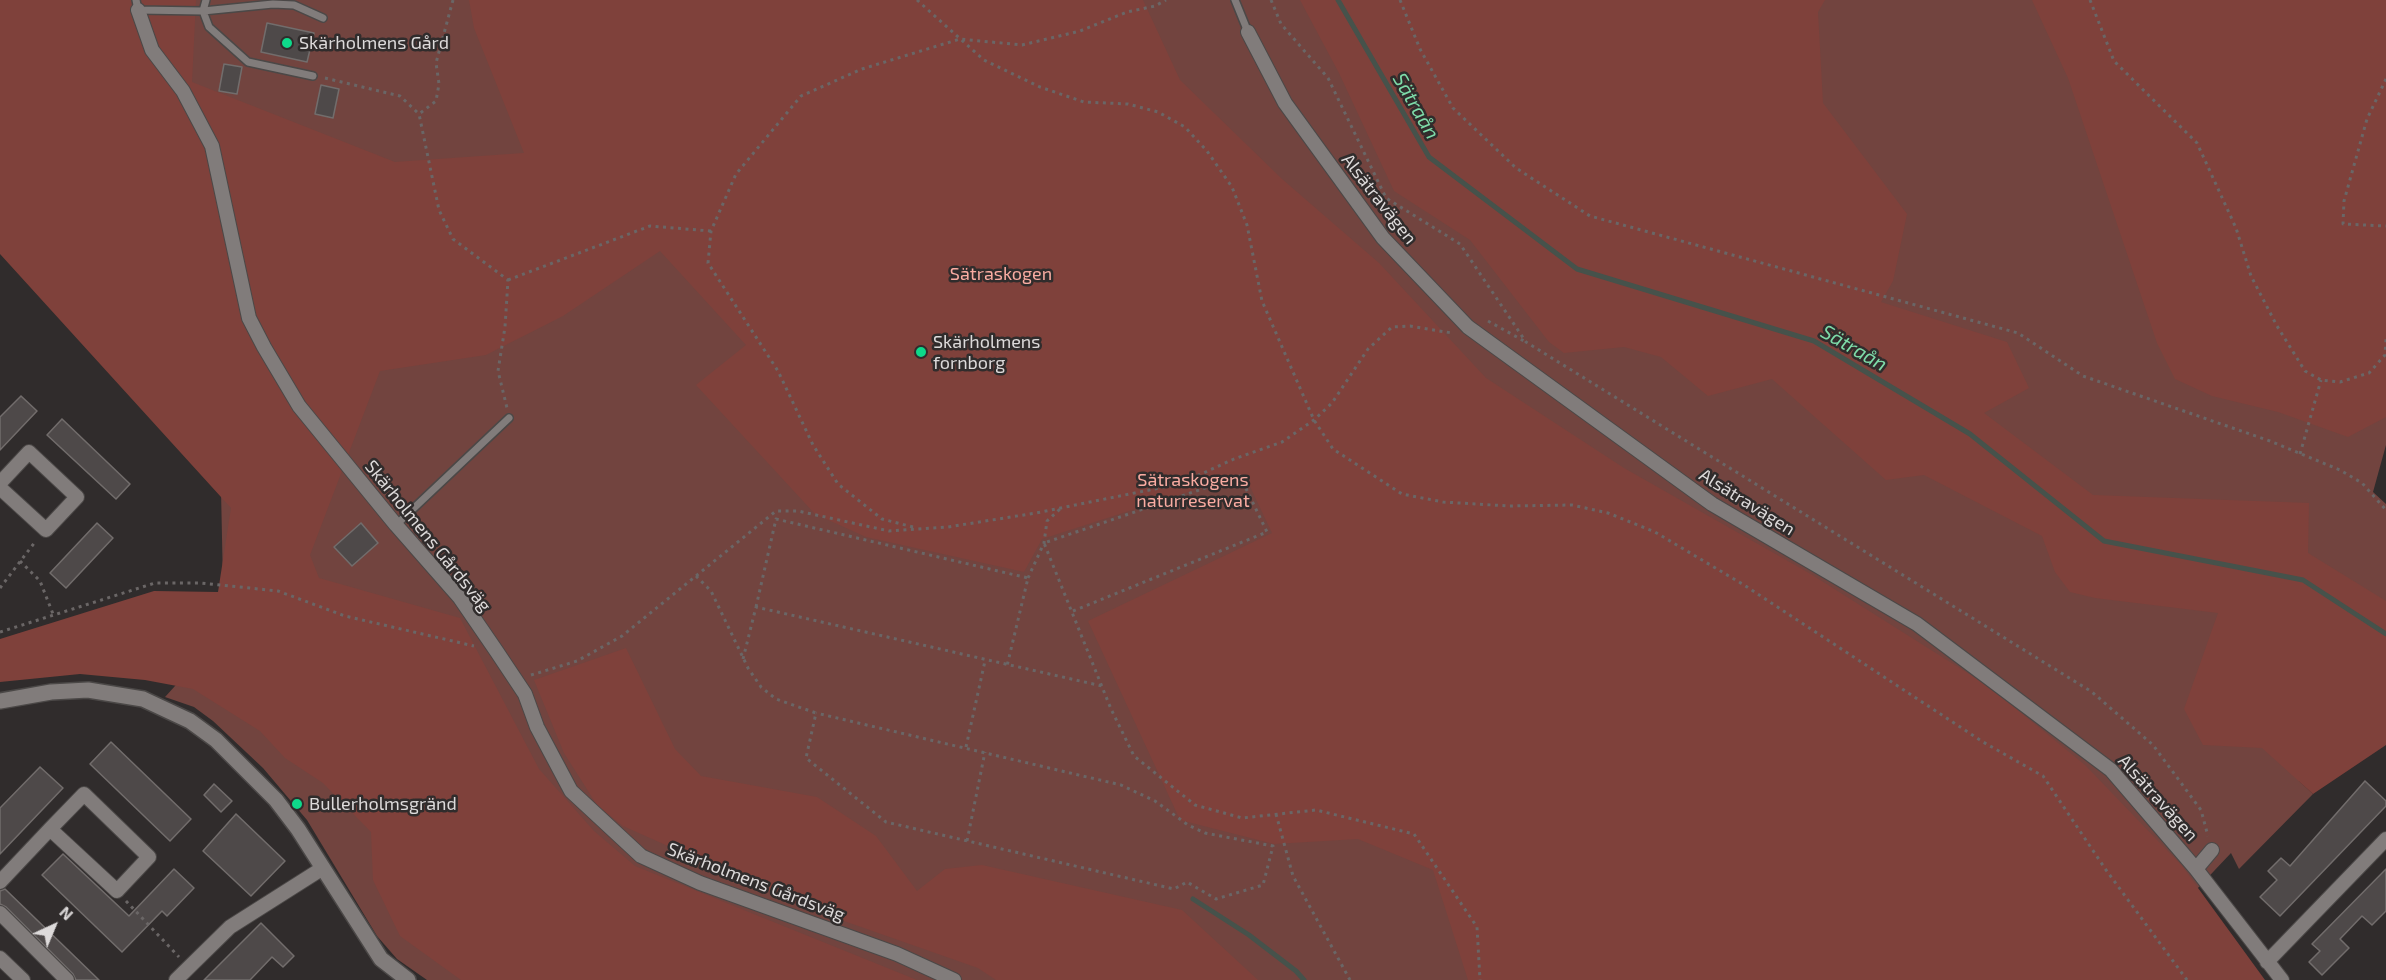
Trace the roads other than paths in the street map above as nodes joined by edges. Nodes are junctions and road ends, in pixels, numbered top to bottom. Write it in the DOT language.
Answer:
graph roads {
  1 [pos="206,0"];
  2 [pos="1235,0"];
  3 [pos="137,5"];
  4 [pos="203,11"];
  5 [pos="323,18"];
  6 [pos="1248,32"];
  7 [pos="313,76"];
  8 [pos="509,418"];
  9 [pos="0,483"];
  10 [pos="0,488"];
  11 [pos="396,525"];
  12 [pos="0,701"];
  13 [pos="50,829"];
  14 [pos="2386,838"];
  15 [pos="2212,850"];
  16 [pos="323,868"];
  17 [pos="2196,868"];
  18 [pos="0,882"];
  19 [pos="0,914"];
  20 [pos="0,958"];
  21 [pos="2267,962"];
  22 [pos="23,980"];
  23 [pos="67,980"];
  24 [pos="176,980"];
  25 [pos="408,980"];
  26 [pos="954,980"];
  27 [pos="2282,980"];
  1 -- 4 [label="lane"];
  2 -- 6 [label="lane"];
  3 -- 4 [label="lane"];
  3 -- 11 [label="street, Skärholmens Gårdsväg"];
  4 -- 5 [label="lane"];
  4 -- 7 [label="lane"];
  6 -- 17 [label="street, Alsätravägen"];
  8 -- 11 [label="lane"];
  9 -- 10 [label="street"];
  11 -- 26 [label="street, Skärholmens Gårdsväg"];
  12 -- 16 [label="street"];
  13 -- 13 [label="street"];
  13 -- 18 [label="street"];
  14 -- 21 [label="street"];
  15 -- 17 [label="street"];
  16 -- 24 [label="street"];
  16 -- 25 [label="street"];
  17 -- 21 [label="street, Alsätravägen"];
  19 -- 23 [label="street"];
  20 -- 22 [label="street"];
  21 -- 27 [label="street, Alsätravägen"];
}
